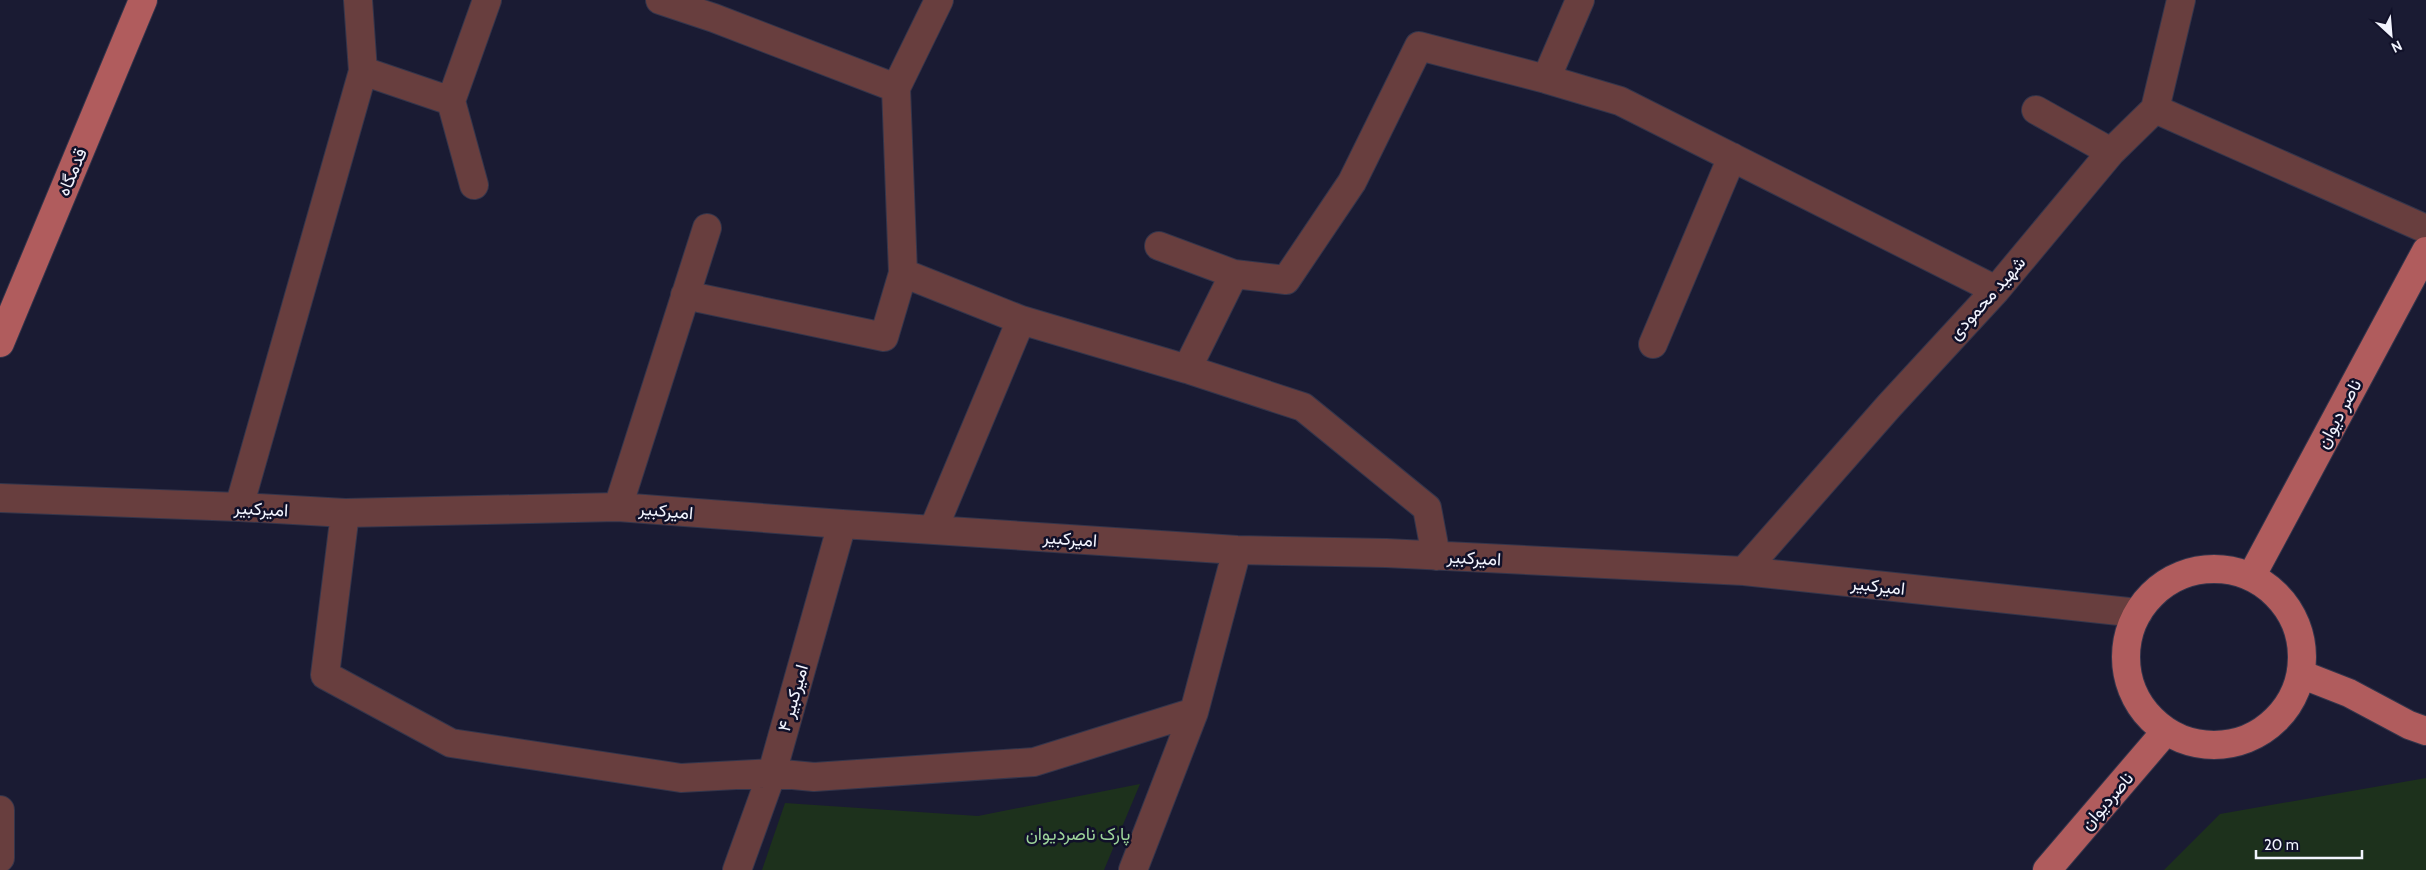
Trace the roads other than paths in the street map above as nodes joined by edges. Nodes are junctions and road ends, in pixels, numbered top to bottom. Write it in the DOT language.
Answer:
graph roads {
  1 [pos="143,0"];
  2 [pos="358,0"];
  3 [pos="487,0"];
  4 [pos="660,0"];
  5 [pos="939,0"];
  6 [pos="1580,0"];
  7 [pos="2181,0"];
  8 [pos="363,71"];
  9 [pos="1546,79"];
  10 [pos="896,88"];
  11 [pos="451,101"];
  12 [pos="2155,109"];
  13 [pos="2036,110"];
  14 [pos="2111,152"];
  15 [pos="1732,158"];
  16 [pos="474,185"];
  17 [pos="707,228"];
  18 [pos="2426,229"];
  19 [pos="1159,246"];
  20 [pos="2426,251"];
  21 [pos="902,273"];
  22 [pos="1234,274"];
  23 [pos="1996,290"];
  24 [pos="686,295"];
  25 [pos="1021,320"];
  26 [pos="0,343"];
  27 [pos="1653,344"];
  28 [pos="1187,369"];
  29 [pos="0,498"];
  30 [pos="239,507"];
  31 [pos="618,507"];
  32 [pos="345,514"];
  33 [pos="842,524"];
  34 [pos="933,530"];
  35 [pos="1237,550"];
  36 [pos="1436,556"];
  37 [pos="1744,571"];
  38 [pos="2251,577"];
  39 [pos="2138,614"];
  40 [pos="2303,675"];
  41 [pos="1194,712"];
  42 [pos="2166,731"];
  43 [pos="2426,731"];
  44 [pos="772,773"];
  45 [pos="0,810"];
  46 [pos="0,858"];
  47 [pos="737,870"];
  48 [pos="1133,870"];
  49 [pos="2047,870"];
  1 -- 26 [label="main road, قدمگاه"];
  2 -- 8 [label="street"];
  3 -- 11 [label="street"];
  4 -- 10 [label="street"];
  5 -- 10 [label="street"];
  6 -- 9 [label="street"];
  7 -- 12 [label="street"];
  8 -- 11 [label="street"];
  8 -- 30 [label="street"];
  9 -- 15 [label="street"];
  9 -- 22 [label="street"];
  10 -- 21 [label="street"];
  11 -- 16 [label="street"];
  12 -- 14 [label="street, شهید محمودی"];
  12 -- 18 [label="street"];
  13 -- 14 [label="street"];
  14 -- 23 [label="street, شهید محمودی"];
  15 -- 23 [label="street"];
  15 -- 27 [label="street"];
  17 -- 24 [label="street"];
  19 -- 22 [label="street"];
  20 -- 38 [label="main road, ناصر دیوان"];
  21 -- 24 [label="street"];
  21 -- 25 [label="street"];
  22 -- 28 [label="street"];
  23 -- 37 [label="street, شهید محمودی"];
  24 -- 31 [label="street"];
  25 -- 28 [label="street"];
  25 -- 34 [label="street"];
  28 -- 36 [label="street"];
  29 -- 30 [label="street, امیرکبیر"];
  30 -- 32 [label="street, امیرکبیر"];
  31 -- 32 [label="street, امیرکبیر"];
  31 -- 33 [label="street, امیرکبیر"];
  32 -- 44 [label="street"];
  33 -- 34 [label="street, امیرکبیر"];
  33 -- 44 [label="street, امیرکبیر ۴"];
  34 -- 35 [label="street, امیرکبیر"];
  35 -- 36 [label="street, امیرکبیر"];
  35 -- 41 [label="street"];
  36 -- 37 [label="street, امیرکبیر"];
  37 -- 39 [label="street, امیرکبیر"];
  38 -- 39 [label="main road"];
  38 -- 40 [label="main road"];
  39 -- 42 [label="main road"];
  40 -- 42 [label="main road"];
  40 -- 43 [label="main road"];
  41 -- 44 [label="street"];
  41 -- 48 [label="street"];
  42 -- 49 [label="main road, ناصردیوان"];
  44 -- 47 [label="street, امیرکبیر ۴"];
  45 -- 46 [label="street"];
}
